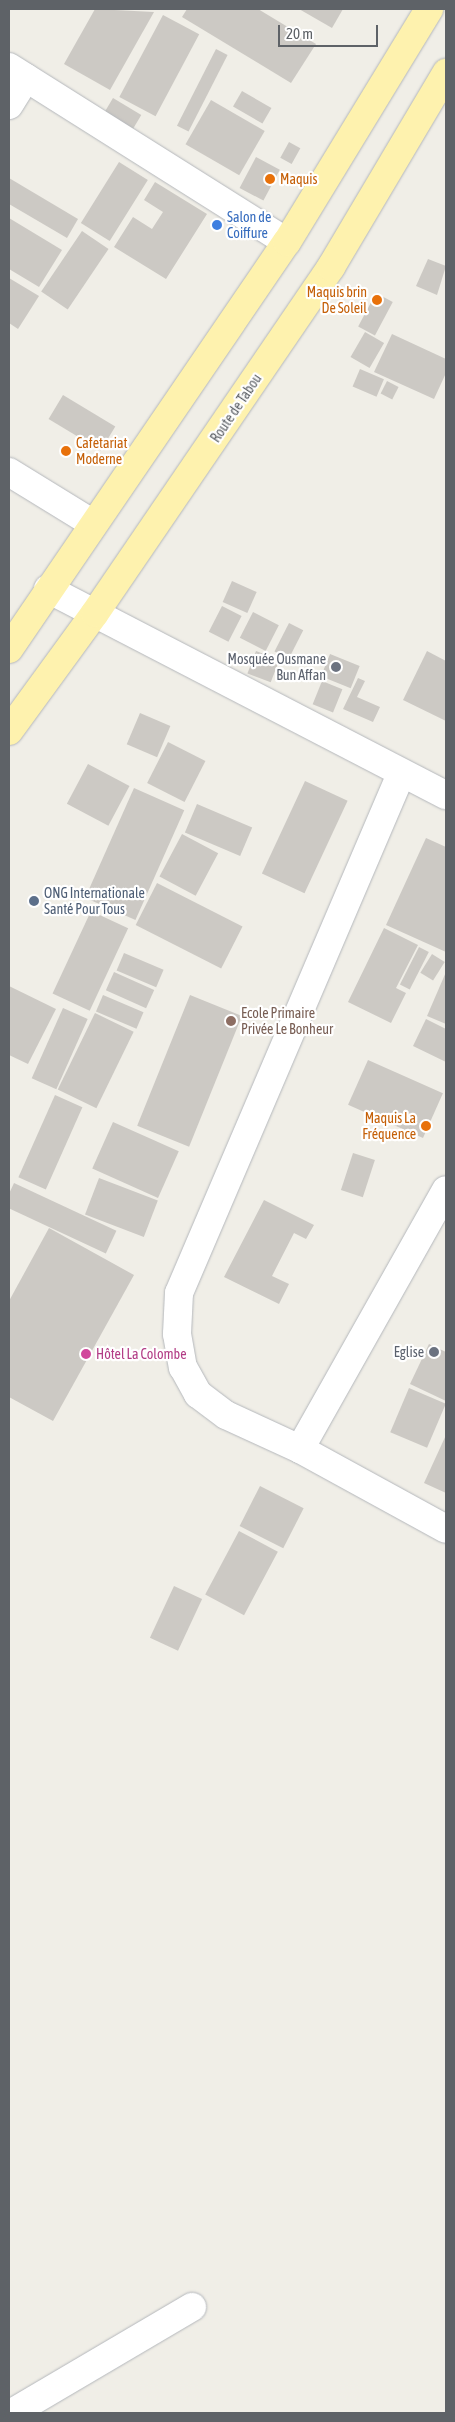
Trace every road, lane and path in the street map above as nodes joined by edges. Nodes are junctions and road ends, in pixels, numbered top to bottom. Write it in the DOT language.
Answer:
graph roads {
  1 [pos="429,9"];
  2 [pos="17,72"];
  3 [pos="446,73"];
  4 [pos="9,105"];
  5 [pos="287,242"];
  6 [pos="9,472"];
  7 [pos="92,523"];
  8 [pos="48,589"];
  9 [pos="95,613"];
  10 [pos="9,648"];
  11 [pos="9,731"];
  12 [pos="401,774"];
  13 [pos="446,795"];
  14 [pos="446,1190"];
  15 [pos="300,1449"];
  16 [pos="446,1529"];
  17 [pos="192,2308"];
  18 [pos="12,2413"];
  1 -- 5 [label="main road"];
  2 -- 4 [label="street"];
  2 -- 5 [label="street"];
  3 -- 9 [label="main road, Route de Tabou"];
  5 -- 7 [label="main road"];
  6 -- 7 [label="street"];
  7 -- 8 [label="main road"];
  8 -- 9 [label="street"];
  8 -- 10 [label="main road"];
  9 -- 11 [label="main road, Route de Tabou"];
  9 -- 12 [label="street"];
  12 -- 13 [label="street"];
  12 -- 15 [label="street"];
  14 -- 15 [label="street"];
  15 -- 16 [label="street"];
  17 -- 18 [label="street"];
}
